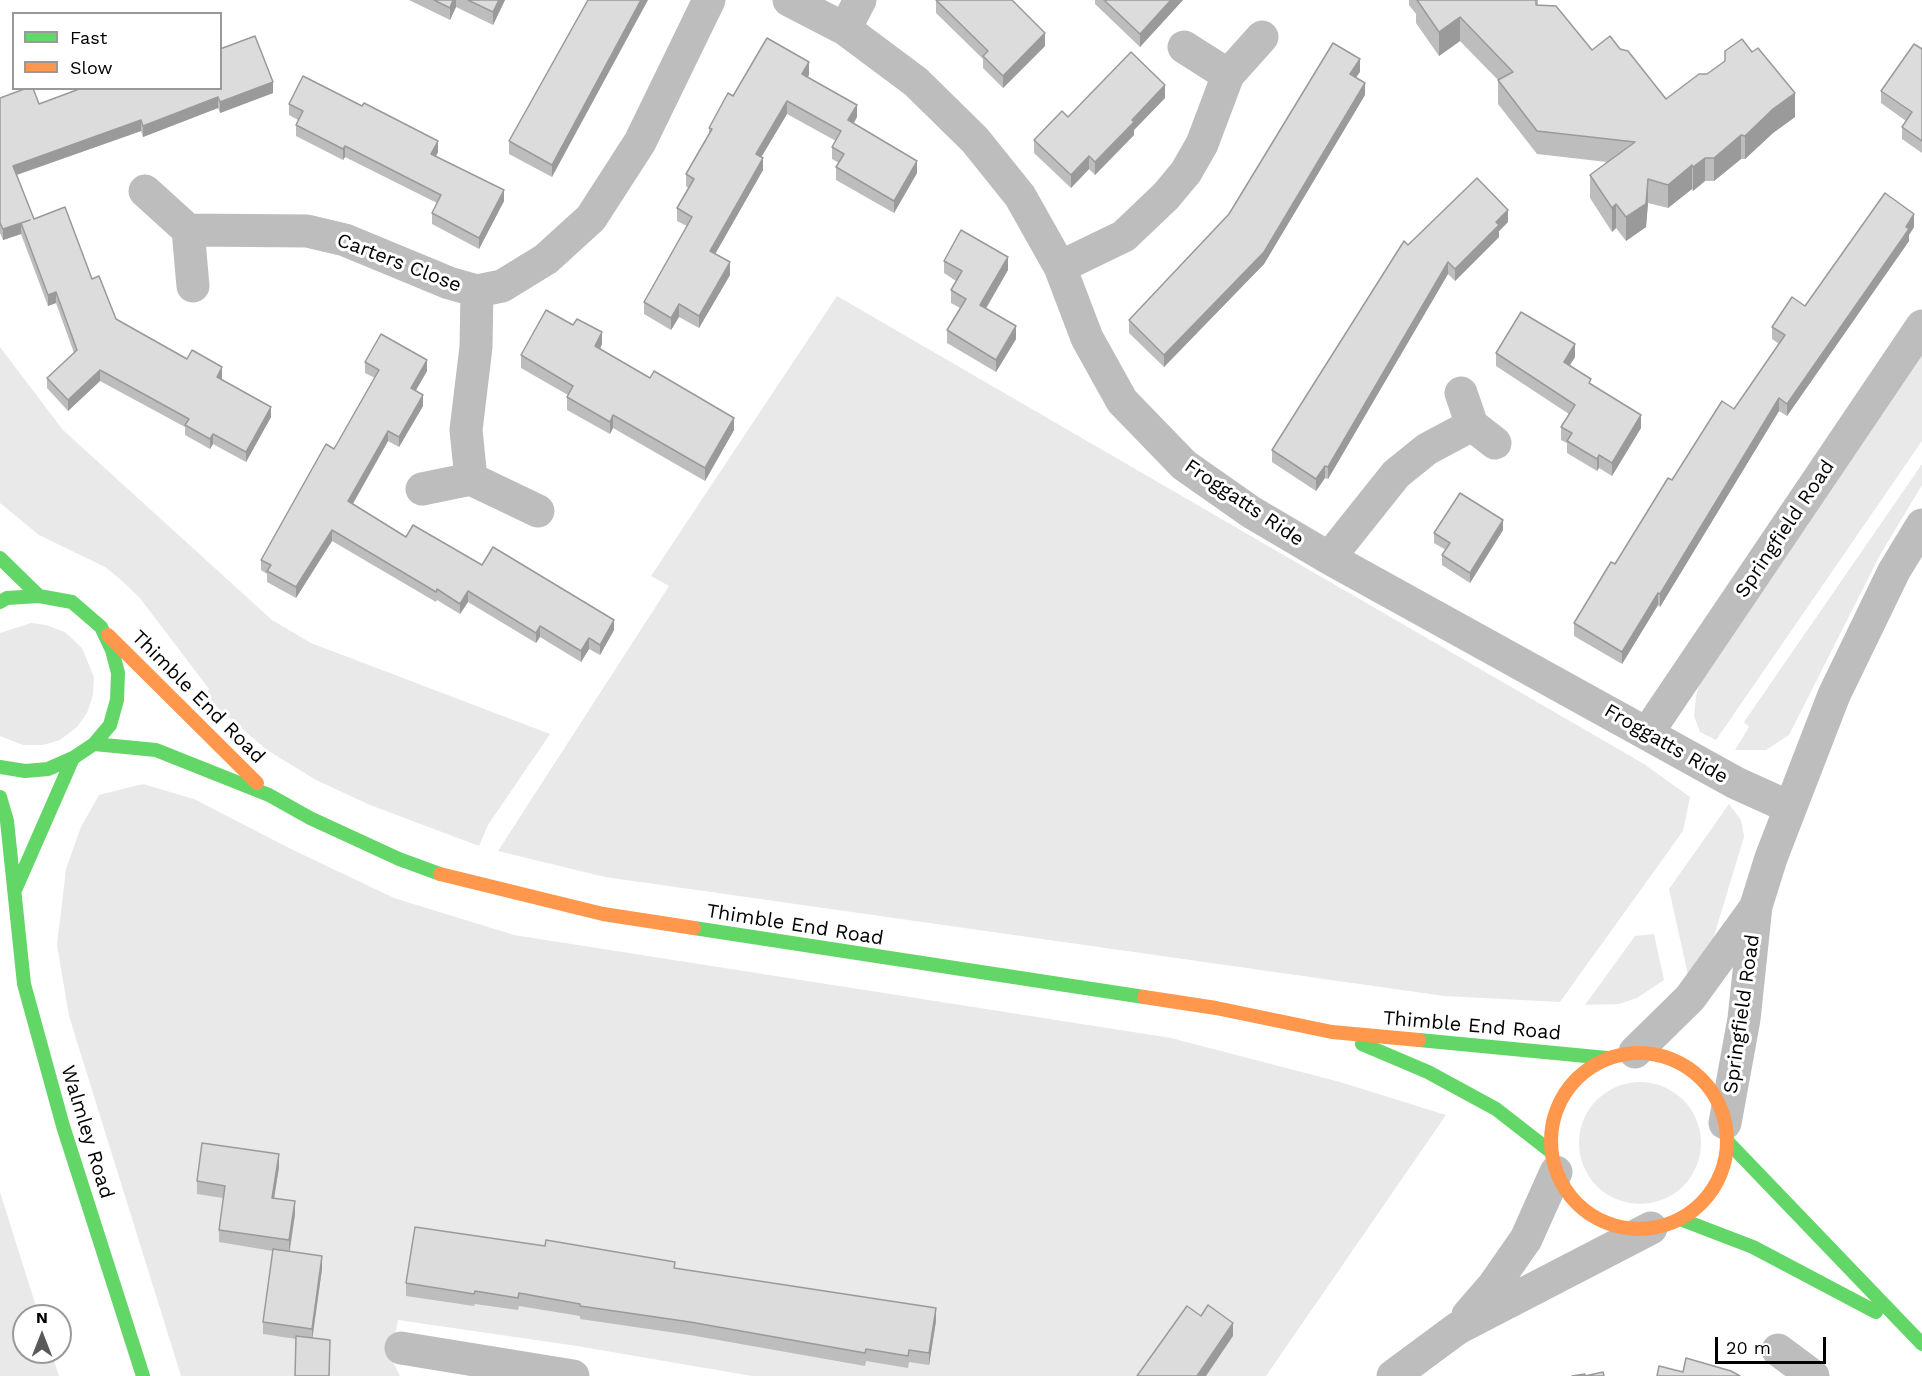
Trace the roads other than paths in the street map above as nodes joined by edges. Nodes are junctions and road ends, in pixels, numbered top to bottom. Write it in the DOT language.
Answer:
graph roads {
  1 [pos="709,0"];
  2 [pos="789,0"];
  3 [pos="860,0"];
  4 [pos="845,29"];
  5 [pos="1262,37"];
  6 [pos="1184,47"];
  7 [pos="1228,75"];
  8 [pos="145,191"];
  9 [pos="188,230"];
  10 [pos="1060,267"];
  11 [pos="193,286"];
  12 [pos="477,291"];
  13 [pos="1922,326"];
  14 [pos="1461,393"];
  15 [pos="471,479"];
  16 [pos="422,489"];
  17 [pos="538,511"];
  18 [pos="1922,525"];
  19 [pos="0,558"];
  20 [pos="1329,558"];
  21 [pos="39,596"];
  22 [pos="0,602"];
  23 [pos="101,627"];
  24 [pos="1647,732"];
  25 [pos="94,744"];
  26 [pos="73,758"];
  27 [pos="0,767"];
  28 [pos="268,795"];
  29 [pos="0,797"];
  30 [pos="1789,807"];
  31 [pos="14,894"];
  32 [pos="1756,906"];
  33 [pos="1332,1032"];
  34 [pos="1621,1055"];
  35 [pos="1726,1132"];
  36 [pos="1553,1162"];
  37 [pos="1666,1224"];
  38 [pos="1902,1325"];
  39 [pos="1458,1328"];
  40 [pos="1922,1344"];
  41 [pos="401,1348"];
  42 [pos="1778,1350"];
  43 [pos="447,1366"];
  44 [pos="144,1376"];
  45 [pos="573,1376"];
  46 [pos="1393,1376"];
  47 [pos="1813,1376"];
  1 -- 12 [label="street, Carters Close"];
  2 -- 4 [label="street, Froggatts Ride"];
  3 -- 4 [label="street"];
  4 -- 10 [label="street, Froggatts Ride"];
  5 -- 7 [label="street"];
  6 -- 7 [label="street"];
  7 -- 10 [label="street"];
  8 -- 9 [label="street"];
  9 -- 11 [label="street"];
  9 -- 12 [label="street, Carters Close"];
  10 -- 20 [label="street, Froggatts Ride"];
  12 -- 15 [label="street"];
  13 -- 24 [label="street, Springfield Road"];
  14 -- 20 [label="street"];
  15 -- 16 [label="street"];
  15 -- 17 [label="street"];
  18 -- 30 [label="street, Springfield Road"];
  19 -- 21 [label="street"];
  20 -- 24 [label="street, Froggatts Ride"];
  21 -- 22 [label="street, Thimble End Road"];
  21 -- 23 [label="street, Thimble End Road"];
  23 -- 25 [label="street"];
  23 -- 28 [label="street, Thimble End Road"];
  24 -- 30 [label="street, Froggatts Ride"];
  25 -- 26 [label="street"];
  25 -- 28 [label="street, Thimble End Road"];
  26 -- 27 [label="street"];
  26 -- 31 [label="street, Walmley Road"];
  28 -- 33 [label="street, Thimble End Road"];
  29 -- 31 [label="street, Walmley Road"];
  30 -- 32 [label="street, Springfield Road"];
  31 -- 44 [label="street, Walmley Road"];
  32 -- 34 [label="street, Springfield Road"];
  32 -- 35 [label="street, Springfield Road"];
  33 -- 34 [label="street, Thimble End Road"];
  33 -- 36 [label="street, Thimble End Road"];
  34 -- 35 [label="street"];
  34 -- 36 [label="street"];
  35 -- 37 [label="street"];
  35 -- 38 [label="street"];
  36 -- 37 [label="street"];
  36 -- 39 [label="street"];
  37 -- 38 [label="street"];
  37 -- 39 [label="street"];
  38 -- 40 [label="street"];
  39 -- 46 [label="street"];
  41 -- 43 [label="street"];
  42 -- 47 [label="street"];
  43 -- 45 [label="street"];
}
